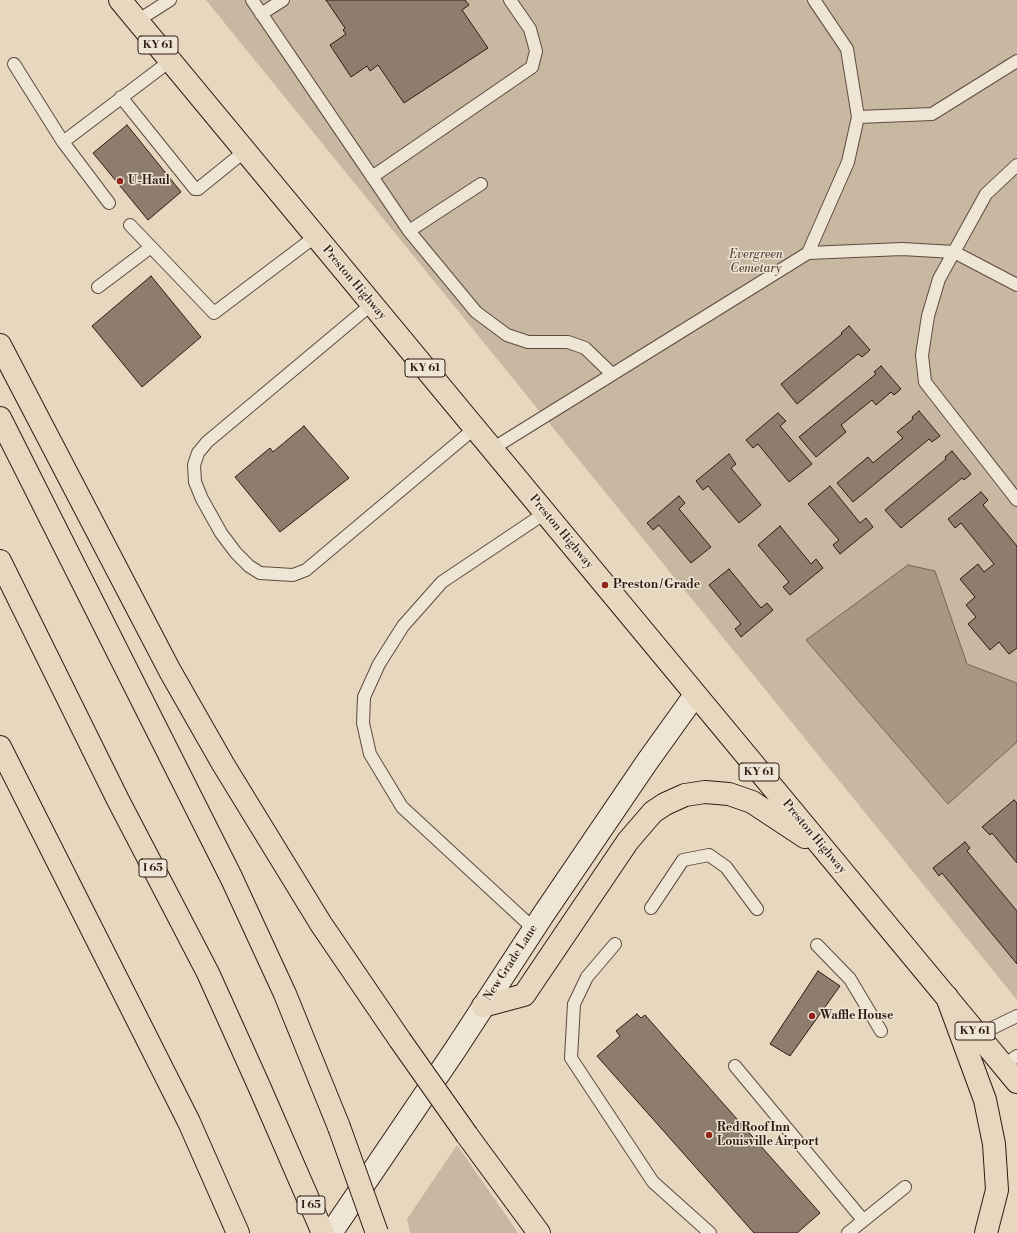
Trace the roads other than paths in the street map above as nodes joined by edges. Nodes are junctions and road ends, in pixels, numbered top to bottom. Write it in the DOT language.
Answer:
graph roads {
  1 [pos="120,0"];
  2 [pos="170,0"];
  3 [pos="252,0"];
  4 [pos="283,0"];
  5 [pos="510,0"];
  6 [pos="814,0"];
  7 [pos="261,14"];
  8 [pos="137,21"];
  9 [pos="170,61"];
  10 [pos="1017,61"];
  11 [pos="14,64"];
  12 [pos="121,97"];
  13 [pos="858,117"];
  14 [pos="63,142"];
  15 [pos="245,151"];
  16 [pos="1017,165"];
  17 [pos="372,177"];
  18 [pos="481,184"];
  19 [pos="109,202"];
  20 [pos="130,225"];
  21 [pos="409,231"];
  22 [pos="316,236"];
  23 [pos="151,247"];
  24 [pos="954,252"];
  25 [pos="808,253"];
  26 [pos="1017,285"];
  27 [pos="98,286"];
  28 [pos="372,304"];
  29 [pos="0,345"];
  30 [pos="612,374"];
  31 [pos="0,418"];
  32 [pos="475,428"];
  33 [pos="492,449"];
  34 [pos="1017,500"];
  35 [pos="545,513"];
  36 [pos="0,561"];
  37 [pos="695,695"];
  38 [pos="0,747"];
  39 [pos="824,849"];
  40 [pos="651,908"];
  41 [pos="758,909"];
  42 [pos="534,929"];
  43 [pos="615,944"];
  44 [pos="817,945"];
  45 [pos="946,997"];
  46 [pos="483,1006"];
  47 [pos="1017,1016"];
  48 [pos="882,1032"];
  49 [pos="978,1035"];
  50 [pos="1010,1061"];
  51 [pos="735,1066"];
  52 [pos="1017,1082"];
  53 [pos="905,1187"];
  54 [pos="863,1220"];
  55 [pos="238,1233"];
  56 [pos="323,1233"];
  57 [pos="331,1233"];
  58 [pos="377,1233"];
  59 [pos="539,1233"];
  60 [pos="710,1233"];
  61 [pos="848,1233"];
  62 [pos="986,1233"];
  1 -- 8 [label="main road, Preston Highway / KY 61"];
  2 -- 8 [label="lane"];
  3 -- 7 [label="lane"];
  4 -- 7 [label="lane"];
  5 -- 17 [label="lane"];
  6 -- 13 [label="lane"];
  7 -- 17 [label="lane"];
  8 -- 9 [label="main road, Preston Highway / KY 61"];
  9 -- 12 [label="lane"];
  9 -- 15 [label="main road, Preston Highway / KY 61"];
  10 -- 13 [label="lane"];
  11 -- 14 [label="lane"];
  12 -- 14 [label="lane"];
  12 -- 15 [label="lane"];
  13 -- 25 [label="lane"];
  14 -- 19 [label="lane"];
  15 -- 22 [label="main road, Preston Highway / KY 61"];
  16 -- 24 [label="lane"];
  17 -- 21 [label="lane"];
  18 -- 21 [label="lane"];
  20 -- 23 [label="lane"];
  21 -- 30 [label="lane"];
  22 -- 23 [label="lane"];
  22 -- 28 [label="main road, Preston Highway / KY 61"];
  23 -- 27 [label="lane"];
  24 -- 25 [label="lane"];
  24 -- 26 [label="lane"];
  24 -- 34 [label="lane"];
  25 -- 30 [label="lane"];
  28 -- 32 [label="main road, Preston Highway / KY 61"];
  28 -- 32 [label="lane"];
  29 -- 59 [label="main road, bridge"];
  30 -- 33 [label="lane"];
  31 -- 58 [label="main road, bridge"];
  32 -- 33 [label="main road, Preston Highway / KY 61"];
  33 -- 35 [label="main road, Preston Highway / KY 61"];
  35 -- 37 [label="main road, Preston Highway / KY 61"];
  35 -- 42 [label="lane"];
  36 -- 56 [label="main road, I 65"];
  37 -- 39 [label="main road, Preston Highway / KY 61"];
  37 -- 42 [label="main road, New Grade Lane"];
  38 -- 55 [label="main road"];
  39 -- 45 [label="main road, Preston Highway / KY 61"];
  39 -- 46 [label="main road"];
  40 -- 41 [label="lane"];
  42 -- 46 [label="main road, New Grade Lane"];
  43 -- 60 [label="lane"];
  44 -- 48 [label="lane"];
  45 -- 49 [label="main road, Preston Highway / KY 61"];
  45 -- 62 [label="main road"];
  46 -- 57 [label="main road, New Grade Lane"];
  47 -- 49 [label="lane"];
  49 -- 50 [label="main road, Preston Highway / KY 61"];
  50 -- 52 [label="main road, Preston Highway / KY 61"];
  51 -- 54 [label="lane"];
  53 -- 54 [label="lane"];
  54 -- 61 [label="lane"];
}
